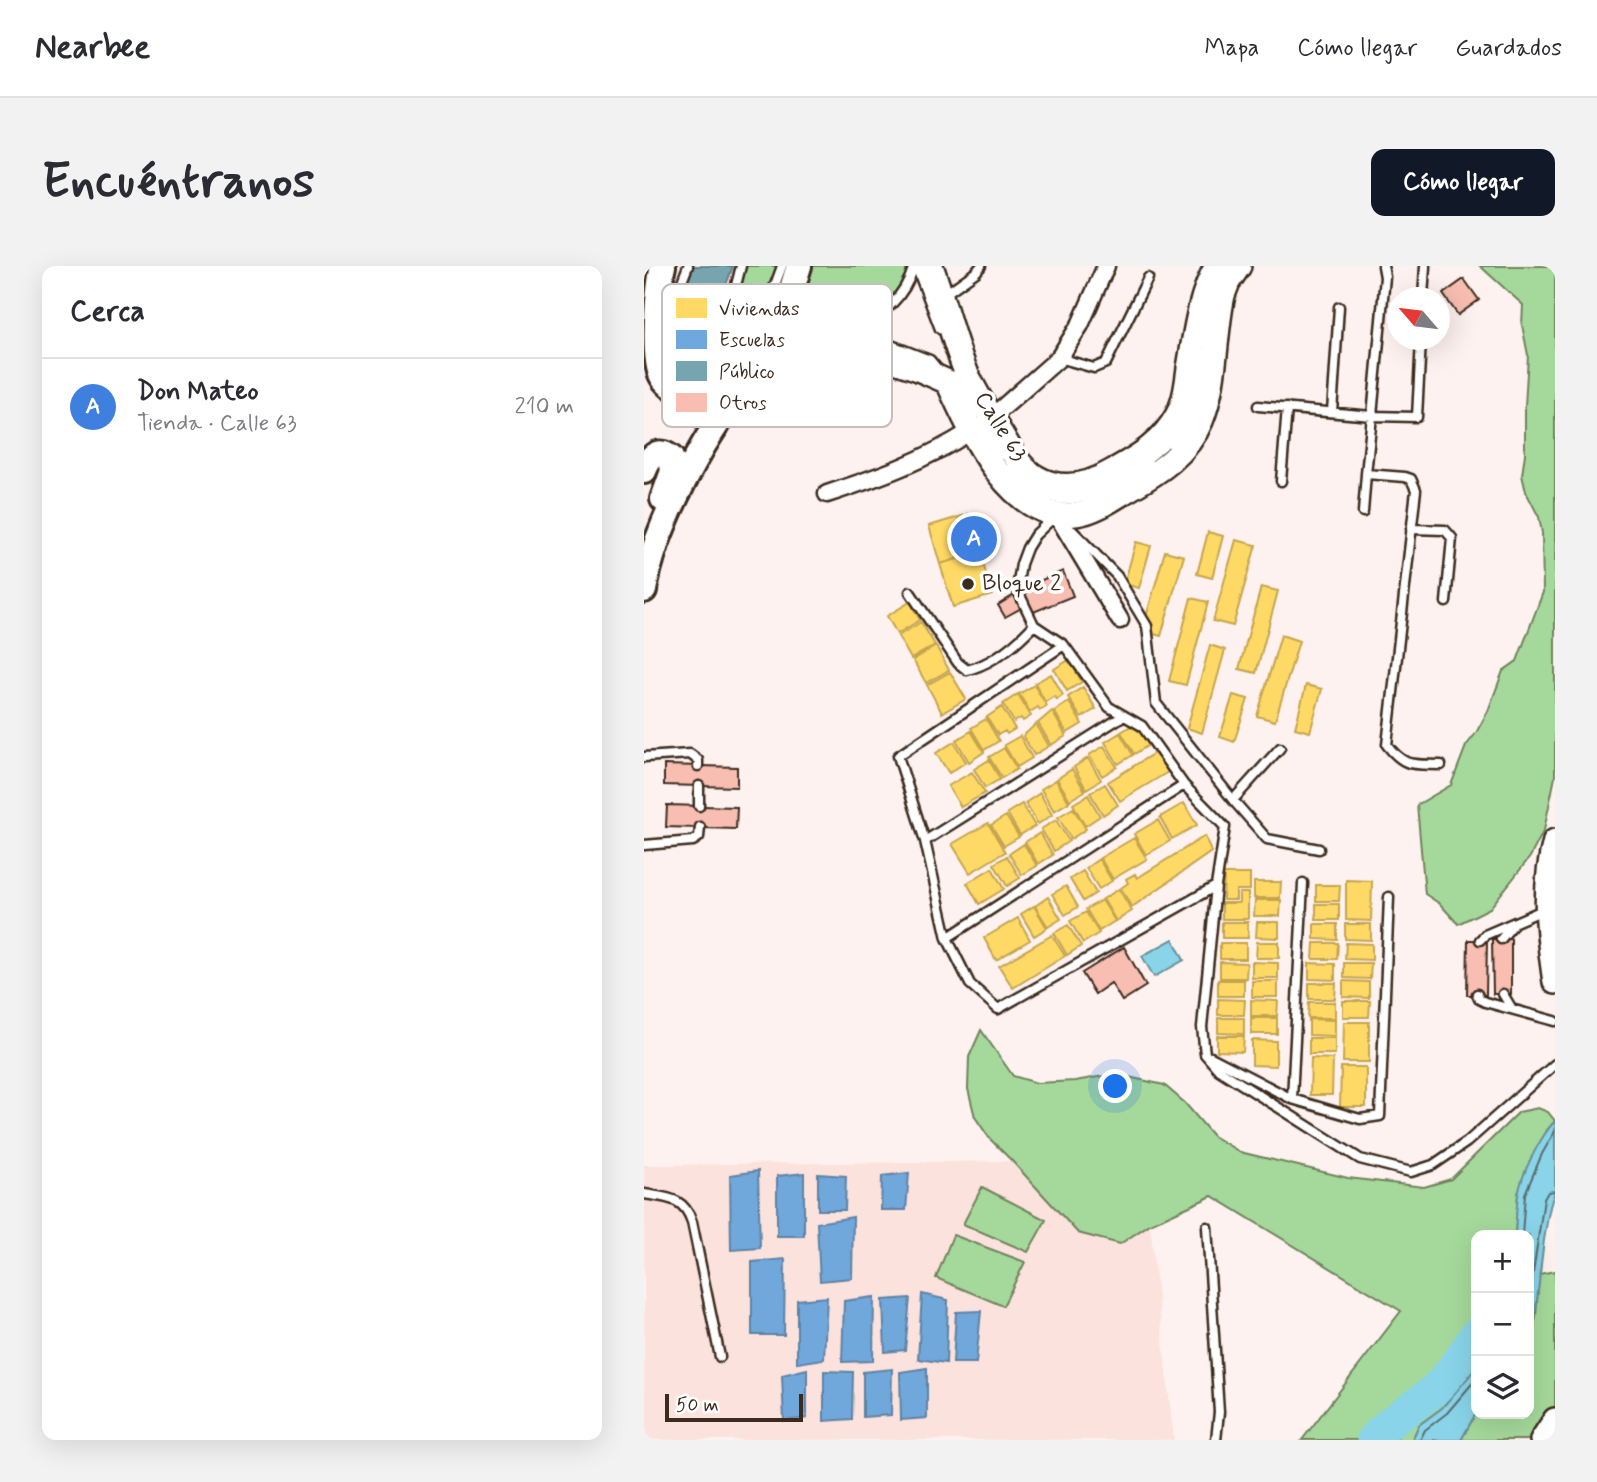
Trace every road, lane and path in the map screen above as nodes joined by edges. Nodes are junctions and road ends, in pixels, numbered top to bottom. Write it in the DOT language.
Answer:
graph roads {
  1 [pos="663,266"];
  2 [pos="688,266"];
  3 [pos="741,266"];
  4 [pos="782,266"];
  5 [pos="799,266"];
  6 [pos="915,266"];
  7 [pos="931,266"];
  8 [pos="981,266"];
  9 [pos="1106,266"];
  10 [pos="1217,266"];
  11 [pos="1226,266"];
  12 [pos="1239,266"];
  13 [pos="1383,266"];
  14 [pos="1425,266"];
  15 [pos="1148,278"];
  16 [pos="681,284"];
  17 [pos="736,284"];
  18 [pos="775,284"];
  19 [pos="793,284"];
  20 [pos="1424,287"];
  21 [pos="942,296"];
  22 [pos="892,305"];
  23 [pos="1339,307"];
  24 [pos="1208,321"];
  25 [pos="943,339"];
  26 [pos="892,345"];
  27 [pos="1204,348"];
  28 [pos="1420,350"];
  29 [pos="948,351"];
  30 [pos="1059,358"];
  31 [pos="892,360"];
  32 [pos="662,376"];
  33 [pos="948,382"];
  34 [pos="970,400"];
  35 [pos="1258,406"];
  36 [pos="1287,408"];
  37 [pos="1332,412"];
  38 [pos="1372,416"];
  39 [pos="979,421"];
  40 [pos="715,427"];
  41 [pos="644,471"];
  42 [pos="1366,474"];
  43 [pos="1281,481"];
  44 [pos="827,494"];
  45 [pos="1363,512"];
  46 [pos="1057,515"];
  47 [pos="1411,529"];
  48 [pos="660,534"];
  49 [pos="644,590"];
  50 [pos="910,592"];
  51 [pos="1446,602"];
  52 [pos="1119,620"];
  53 [pos="1034,625"];
  54 [pos="1064,645"];
  55 [pos="1123,716"];
  56 [pos="1280,748"];
  57 [pos="644,757"];
  58 [pos="1441,765"];
  59 [pos="698,766"];
  60 [pos="1184,785"];
  61 [pos="699,786"];
  62 [pos="1233,800"];
  63 [pos="699,806"];
  64 [pos="700,827"];
  65 [pos="925,841"];
  66 [pos="1555,841"];
  67 [pos="644,845"];
  68 [pos="1319,849"];
  69 [pos="1303,883"];
  70 [pos="1216,886"];
  71 [pos="1390,897"];
  72 [pos="1546,909"];
  73 [pos="1514,924"];
  74 [pos="947,938"];
  75 [pos="1501,939"];
  76 [pos="1480,940"];
  77 [pos="1555,982"];
  78 [pos="1503,994"];
  79 [pos="1477,995"];
  80 [pos="1512,1010"];
  81 [pos="1555,1021"];
  82 [pos="1205,1054"];
  83 [pos="1555,1064"];
  84 [pos="1292,1099"];
  85 [pos="644,1194"];
  86 [pos="1206,1227"];
  87 [pos="720,1357"];
  88 [pos="1555,1420"];
  89 [pos="1216,1440"];
  90 [pos="1542,1440"];
  1 -- 32 [label="main road"];
  2 -- 16 [label="lane"];
  3 -- 17 [label="lane"];
  4 -- 18 [label="lane"];
  5 -- 19 [label="main road"];
  6 -- 22 [label="lane"];
  6 -- 25 [label="lane"];
  7 -- 21 [label="street, Calle 63"];
  8 -- 21 [label="lane"];
  9 -- 30 [label="street"];
  10 -- 39 [label="street, Calle 63"];
  11 -- 24 [label="lane"];
  12 -- 46 [label="street"];
  13 -- 38 [label="lane"];
  14 -- 20 [label="lane"];
  15 -- 30 [label="lane"];
  21 -- 39 [label="street, Calle 63"];
  23 -- 37 [label="lane"];
  26 -- 33 [label="lane"];
  27 -- 39 [label="lane"];
  28 -- 38 [label="lane"];
  29 -- 34 [label="lane"];
  30 -- 39 [label="street"];
  31 -- 33 [label="street, Calle 63"];
  33 -- 39 [label="street, Calle 63"];
  35 -- 36 [label="lane"];
  36 -- 37 [label="lane"];
  36 -- 43 [label="lane"];
  37 -- 38 [label="lane"];
  38 -- 42 [label="lane"];
  39 -- 44 [label="street"];
  39 -- 46 [label="street, Calle 63"];
  40 -- 48 [label="main road"];
  41 -- 48 [label="main road"];
  42 -- 45 [label="lane"];
  42 -- 47 [label="lane"];
  46 -- 52 [label="street"];
  46 -- 53 [label="lane"];
  46 -- 62 [label="lane"];
  47 -- 51 [label="lane"];
  47 -- 58 [label="lane"];
  48 -- 49 [label="main road"];
  50 -- 53 [label="lane"];
  53 -- 54 [label="lane"];
  54 -- 55 [label="lane"];
  54 -- 65 [label="lane"];
  55 -- 60 [label="lane"];
  55 -- 65 [label="lane"];
  56 -- 62 [label="lane"];
  57 -- 59 [label="lane"];
  60 -- 70 [label="lane"];
  60 -- 74 [label="lane"];
  61 -- 63 [label="lane"];
  62 -- 68 [label="lane"];
  64 -- 67 [label="lane"];
  65 -- 74 [label="lane"];
  66 -- 72 [label="street"];
  69 -- 84 [label="lane"];
  70 -- 74 [label="lane"];
  70 -- 82 [label="lane"];
  71 -- 84 [label="lane"];
  72 -- 73 [label="lane"];
  72 -- 77 [label="street"];
  73 -- 75 [label="lane"];
  73 -- 76 [label="lane"];
  78 -- 80 [label="lane"];
  79 -- 80 [label="lane"];
  80 -- 81 [label="lane"];
  82 -- 83 [label="lane"];
  82 -- 84 [label="lane"];
  85 -- 87 [label="lane"];
  86 -- 89 [label="lane"];
  88 -- 90 [label="street"];
}
